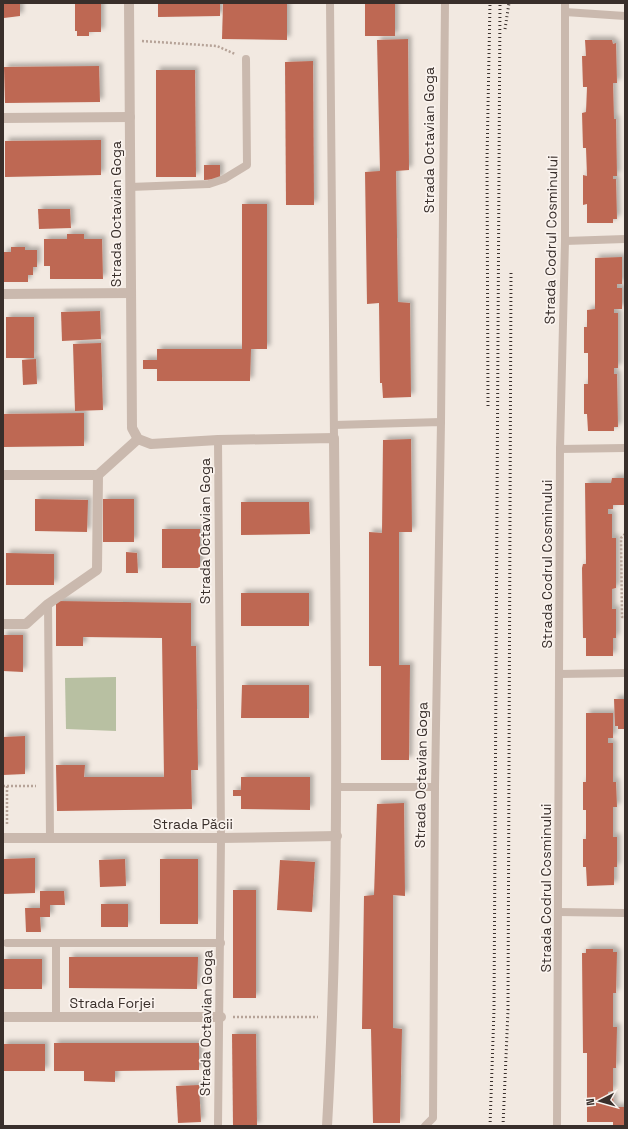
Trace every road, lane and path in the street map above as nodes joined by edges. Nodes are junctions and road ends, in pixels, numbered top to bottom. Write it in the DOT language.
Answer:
graph roads {
  1 [pos="129,3"];
  2 [pos="330,3"];
  3 [pos="444,3"];
  4 [pos="565,3"];
  5 [pos="565,12"];
  6 [pos="625,16"];
  7 [pos="129,40"];
  8 [pos="246,59"];
  9 [pos="130,117"];
  10 [pos="3,118"];
  11 [pos="130,187"];
  12 [pos="625,239"];
  13 [pos="564,241"];
  14 [pos="131,293"];
  15 [pos="3,294"];
  16 [pos="441,422"];
  17 [pos="334,425"];
  18 [pos="334,438"];
  19 [pos="138,439"];
  20 [pos="218,440"];
  21 [pos="625,448"];
  22 [pos="560,449"];
  23 [pos="3,475"];
  24 [pos="98,475"];
  25 [pos="625,534"];
  26 [pos="48,604"];
  27 [pos="625,617"];
  28 [pos="3,624"];
  29 [pos="625,672"];
  30 [pos="559,674"];
  31 [pos="3,786"];
  32 [pos="7,786"];
  33 [pos="49,786"];
  34 [pos="337,786"];
  35 [pos="435,787"];
  36 [pos="337,836"];
  37 [pos="5,838"];
  38 [pos="50,838"];
  39 [pos="221,838"];
  40 [pos="559,912"];
  41 [pos="625,913"];
  42 [pos="7,943"];
  43 [pos="56,943"];
  44 [pos="220,943"];
  45 [pos="3,1017"];
  46 [pos="56,1017"];
  47 [pos="221,1017"];
  48 [pos="334,1018"];
  49 [pos="218,1126"];
  50 [pos="327,1126"];
  51 [pos="425,1126"];
  52 [pos="558,1126"];
  1 -- 7 [label="street, Strada Octavian Goga"];
  2 -- 17 [label="lane"];
  3 -- 16 [label="lane, Strada Octavian Goga"];
  4 -- 5 [label="lane, Strada Codrul Cosminului"];
  5 -- 6 [label="lane"];
  5 -- 13 [label="lane, Strada Codrul Cosminului"];
  7 -- 8 [label="path"];
  7 -- 9 [label="street, Strada Octavian Goga"];
  8 -- 11 [label="lane"];
  9 -- 10 [label="street"];
  9 -- 11 [label="street, Strada Octavian Goga"];
  11 -- 14 [label="street, Strada Octavian Goga"];
  12 -- 13 [label="lane"];
  13 -- 22 [label="lane, Strada Codrul Cosminului"];
  14 -- 15 [label="street"];
  14 -- 19 [label="street, Strada Octavian Goga"];
  16 -- 17 [label="lane"];
  16 -- 35 [label="lane, Strada Octavian Goga"];
  17 -- 18 [label="lane"];
  18 -- 20 [label="street, Strada Octavian Goga"];
  18 -- 34 [label="street"];
  19 -- 20 [label="street, Strada Octavian Goga"];
  19 -- 24 [label="street"];
  20 -- 39 [label="lane, Strada Octavian Goga"];
  21 -- 22 [label="lane"];
  22 -- 30 [label="lane, Strada Codrul Cosminului"];
  23 -- 24 [label="street"];
  24 -- 26 [label="street"];
  25 -- 27 [label="path"];
  26 -- 28 [label="street"];
  26 -- 33 [label="lane"];
  29 -- 30 [label="lane"];
  30 -- 40 [label="lane, Strada Codrul Cosminului"];
  31 -- 32 [label="path"];
  32 -- 33 [label="path"];
  32 -- 37 [label="path"];
  33 -- 38 [label="lane"];
  34 -- 35 [label="lane"];
  34 -- 36 [label="street"];
  35 -- 51 [label="lane, Strada Octavian Goga"];
  36 -- 39 [label="street, Strada Păcii"];
  36 -- 48 [label="street"];
  37 -- 38 [label="street, Strada Păcii"];
  38 -- 39 [label="street, Strada Păcii"];
  39 -- 44 [label="lane, Strada Octavian Goga"];
  40 -- 41 [label="lane"];
  40 -- 52 [label="lane, Strada Codrul Cosminului"];
  42 -- 43 [label="lane"];
  43 -- 44 [label="lane"];
  43 -- 46 [label="lane"];
  44 -- 47 [label="lane, Strada Octavian Goga"];
  45 -- 46 [label="street, Strada Forjei"];
  46 -- 47 [label="street, Strada Forjei"];
  47 -- 48 [label="path"];
  47 -- 49 [label="lane, Strada Octavian Goga"];
  48 -- 50 [label="street"];
}
